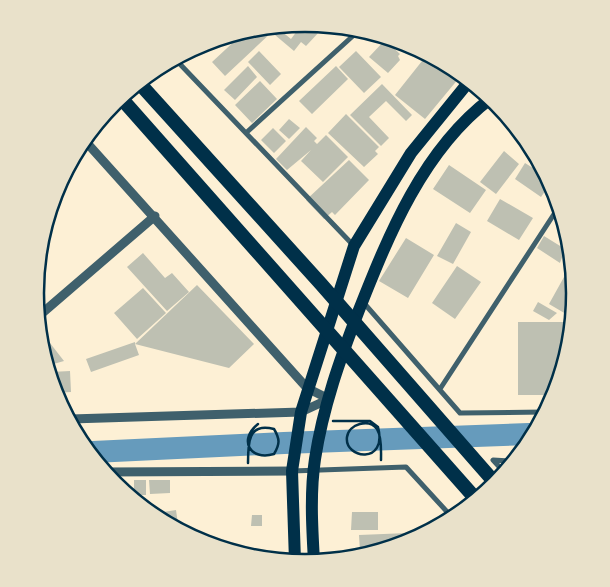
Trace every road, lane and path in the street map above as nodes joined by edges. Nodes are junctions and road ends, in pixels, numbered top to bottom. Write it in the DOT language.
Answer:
graph roads {
  1 [pos="351,37"];
  2 [pos="180,64"];
  3 [pos="465,87"];
  4 [pos="144,88"];
  5 [pos="126,104"];
  6 [pos="484,104"];
  7 [pos="247,132"];
  8 [pos="90,145"];
  9 [pos="554,215"];
  10 [pos="156,216"];
  11 [pos="354,246"];
  12 [pos="363,301"];
  13 [pos="45,311"];
  14 [pos="307,388"];
  15 [pos="440,389"];
  16 [pos="328,399"];
  17 [pos="537,412"];
  18 [pos="301,417"];
  19 [pos="76,419"];
  20 [pos="356,425"];
  21 [pos="264,427"];
  22 [pos="505,461"];
  23 [pos="314,464"];
  24 [pos="381,468"];
  25 [pos="500,468"];
  26 [pos="292,471"];
  27 [pos="114,472"];
  28 [pos="248,472"];
  29 [pos="490,478"];
  30 [pos="472,494"];
  31 [pos="448,512"];
  32 [pos="295,554"];
  33 [pos="314,554"];
  1 -- 7 [label="street"];
  2 -- 7 [label="street"];
  3 -- 11 [label="highway"];
  4 -- 29 [label="highway"];
  5 -- 30 [label="highway"];
  6 -- 12 [label="highway"];
  7 -- 11 [label="street"];
  8 -- 10 [label="street"];
  9 -- 15 [label="street"];
  10 -- 13 [label="street"];
  10 -- 14 [label="street"];
  11 -- 14 [label="highway"];
  12 -- 15 [label="street"];
  12 -- 16 [label="highway"];
  14 -- 16 [label="street"];
  14 -- 18 [label="highway"];
  15 -- 17 [label="street"];
  16 -- 18 [label="street"];
  16 -- 23 [label="highway"];
  18 -- 19 [label="street"];
  18 -- 26 [label="highway"];
  20 -- 24 [label="path"];
  21 -- 28 [label="path"];
  22 -- 25 [label="street"];
  23 -- 24 [label="street"];
  23 -- 26 [label="street"];
  23 -- 33 [label="highway"];
  24 -- 31 [label="street"];
  26 -- 28 [label="street"];
  26 -- 32 [label="highway"];
  27 -- 28 [label="street"];
}
